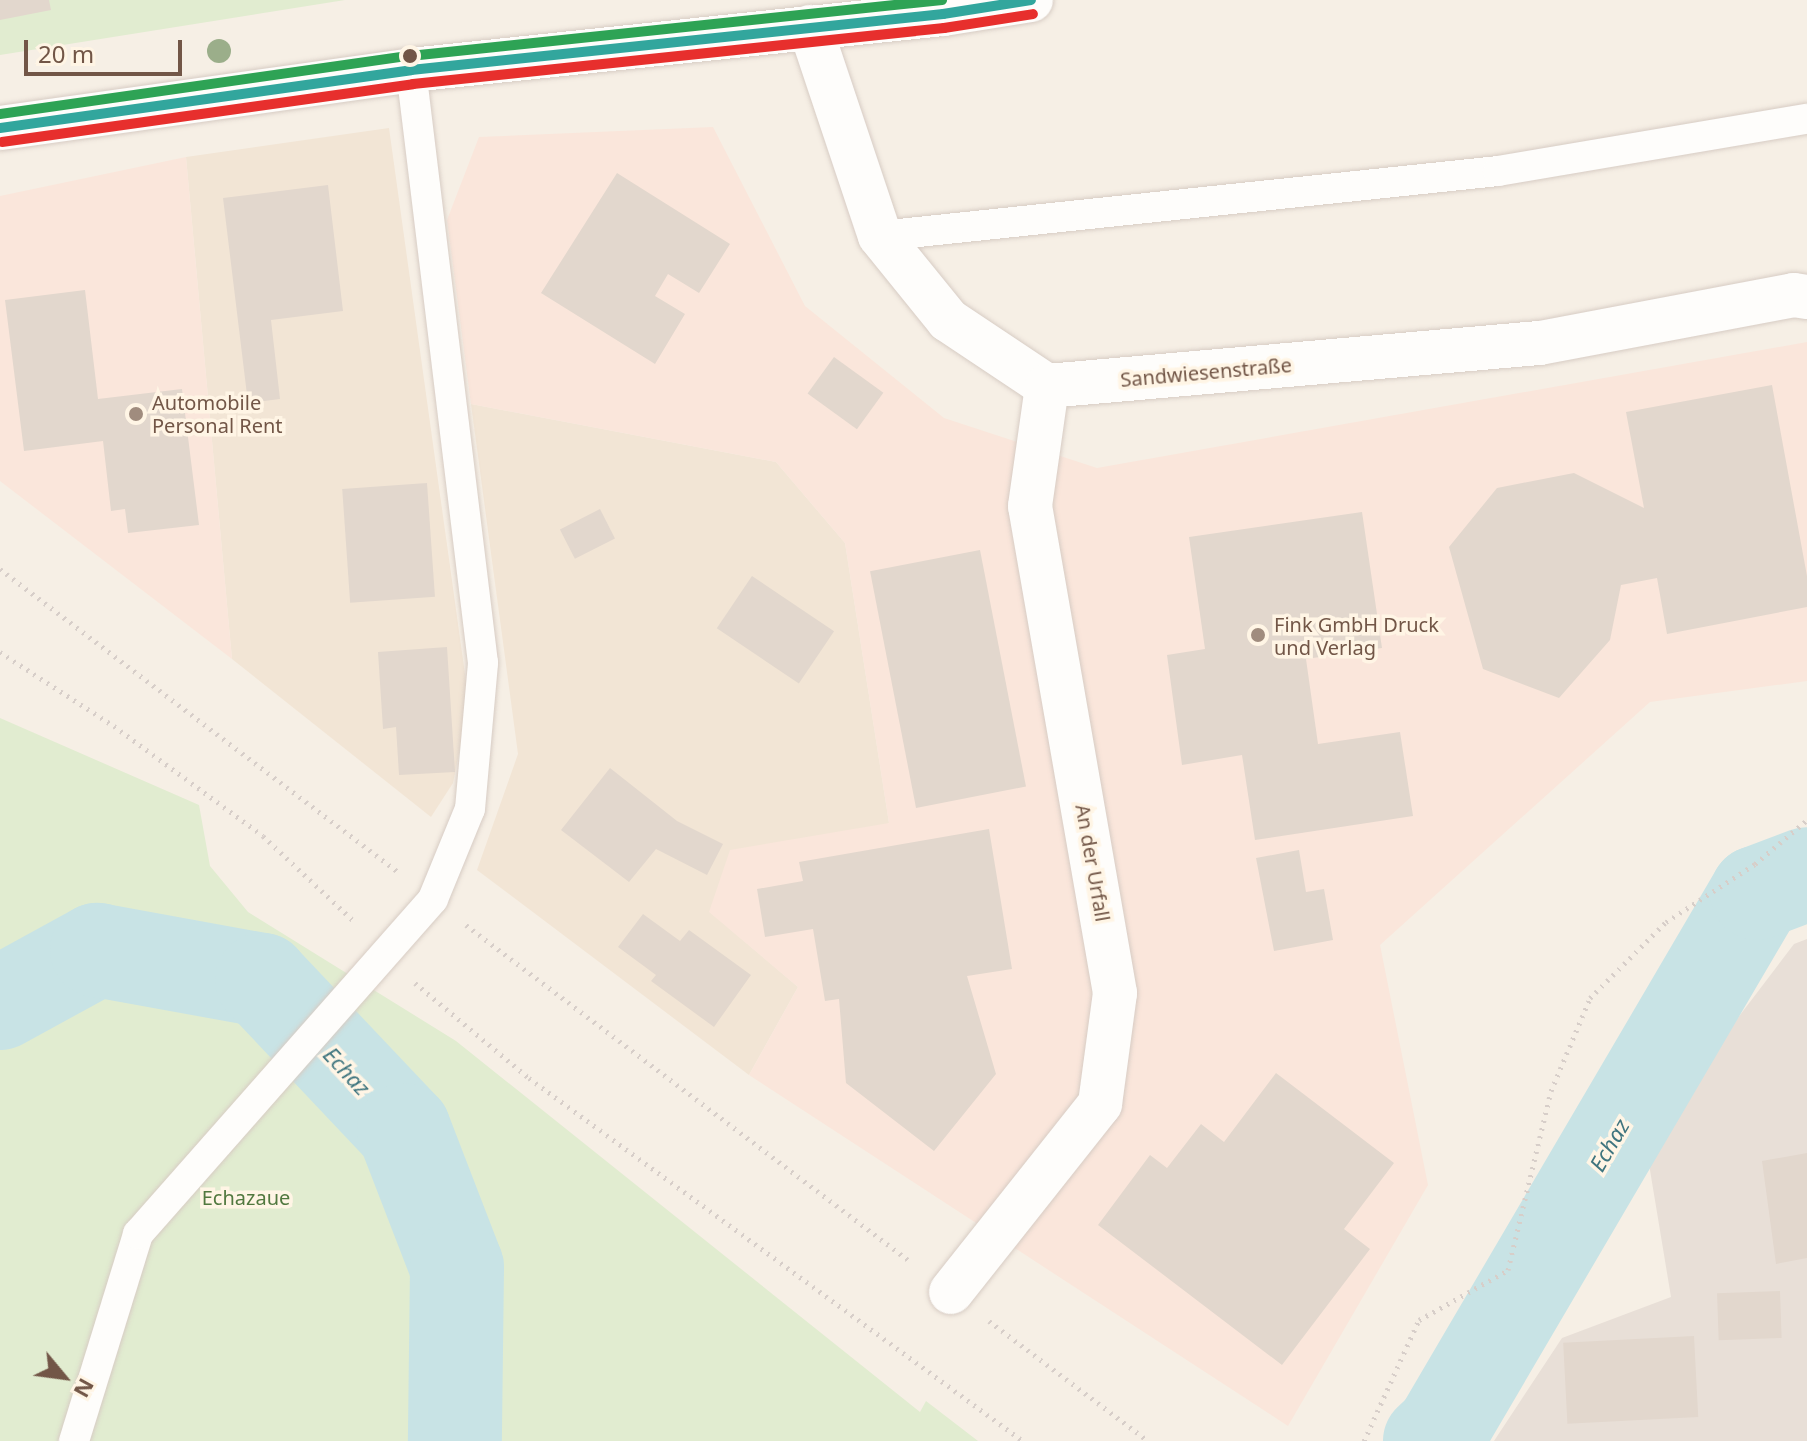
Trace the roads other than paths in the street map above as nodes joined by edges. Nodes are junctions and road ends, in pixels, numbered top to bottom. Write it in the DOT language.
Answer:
graph roads {
  1 [pos="1031,0"];
  2 [pos="810,14"];
  3 [pos="411,70"];
  4 [pos="1807,119"];
  5 [pos="0,128"];
  6 [pos="880,236"];
  7 [pos="1807,297"];
  8 [pos="1047,386"];
  9 [pos="951,1292"];
  10 [pos="74,1441"];
  1 -- 2 [label="street"];
  2 -- 3 [label="street"];
  2 -- 6 [label="street"];
  3 -- 5 [label="street"];
  3 -- 10 [label="lane"];
  4 -- 6 [label="lane"];
  6 -- 8 [label="street"];
  7 -- 8 [label="street, Sandwiesenstraße"];
  8 -- 9 [label="street, An der Urfall"];
}
